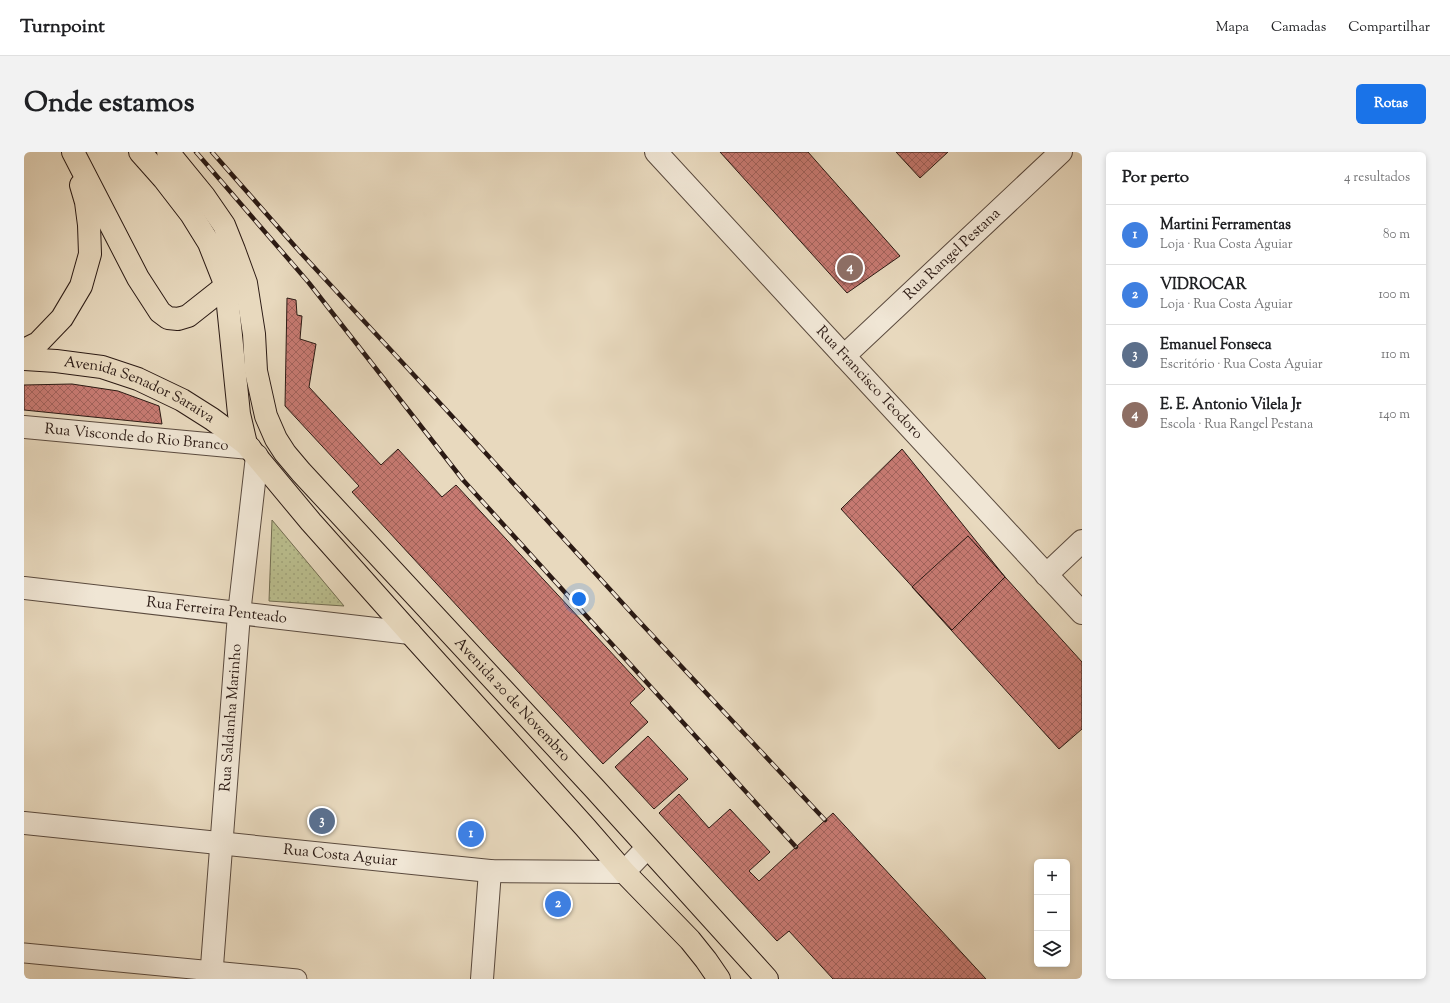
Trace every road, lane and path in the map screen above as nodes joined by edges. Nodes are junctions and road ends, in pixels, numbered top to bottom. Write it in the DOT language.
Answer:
graph roads {
  1 [pos="72,152"];
  2 [pos="140,152"];
  3 [pos="168,152"];
  4 [pos="1061,152"];
  5 [pos="661,154"];
  6 [pos="226,286"];
  7 [pos="24,350"];
  8 [pos="844,356"];
  9 [pos="24,359"];
  10 [pos="24,427"];
  11 [pos="251,449"];
  12 [pos="1082,541"];
  13 [pos="1046,575"];
  14 [pos="24,588"];
  15 [pos="1082,613"];
  16 [pos="239,614"];
  17 [pos="410,633"];
  18 [pos="24,823"];
  19 [pos="222,842"];
  20 [pos="647,848"];
  21 [pos="490,870"];
  22 [pos="624,872"];
  23 [pos="24,953"];
  24 [pos="211,975"];
  25 [pos="297,979"];
  26 [pos="482,979"];
  27 [pos="719,979"];
  28 [pos="767,979"];
  1 -- 6 [label="main road"];
  1 -- 7 [label="main road"];
  2 -- 6 [label="main road"];
  3 -- 20 [label="main road, Avenida 20 de Novembro"];
  4 -- 8 [label="street, Rua Rangel Pestana"];
  5 -- 8 [label="street, Rua Francisco Teodoro"];
  6 -- 11 [label="main road"];
  8 -- 13 [label="street, Rua Francisco Teodoro"];
  9 -- 11 [label="main road, Avenida Senador Saraiva"];
  10 -- 11 [label="street, Rua Visconde do Rio Branco"];
  11 -- 16 [label="street, Rua Saldanha Marinho"];
  11 -- 17 [label="main road, Avenida 20 de Novembro"];
  12 -- 13 [label="street"];
  13 -- 15 [label="street, Rua Francisco Teodoro"];
  14 -- 16 [label="street, Rua Ferreira Penteado"];
  16 -- 17 [label="street, Rua Ferreira Penteado"];
  16 -- 19 [label="street, Rua Saldanha Marinho"];
  17 -- 22 [label="main road, Avenida 20 de Novembro"];
  18 -- 19 [label="street, Rua Costa Aguiar"];
  19 -- 21 [label="street, Rua Costa Aguiar"];
  19 -- 24 [label="street, Rua Saldanha Marinho"];
  20 -- 22 [label="street"];
  20 -- 28 [label="main road, Avenida 20 de Novembro"];
  21 -- 22 [label="street, Rua Costa Aguiar"];
  21 -- 26 [label="street"];
  22 -- 27 [label="main road, Avenida 20 de Novembro"];
  23 -- 24 [label="street"];
  24 -- 25 [label="street"];
}
